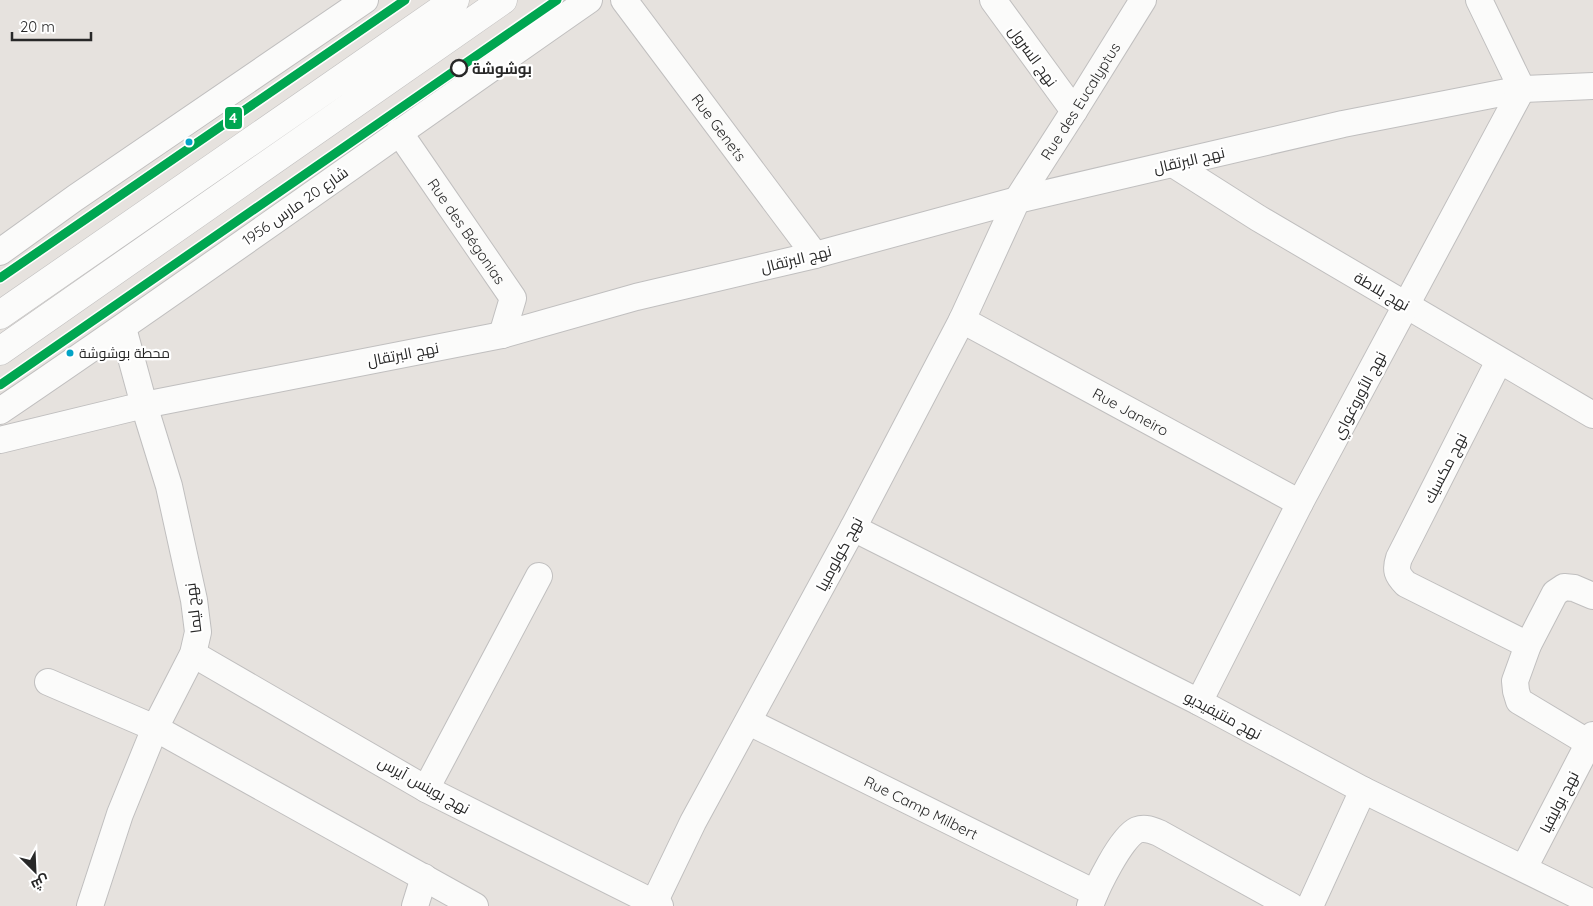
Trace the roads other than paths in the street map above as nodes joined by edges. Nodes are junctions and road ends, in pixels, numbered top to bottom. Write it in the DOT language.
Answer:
graph roads {
  1 [pos="365,0"];
  2 [pos="455,0"];
  3 [pos="503,0"];
  4 [pos="589,0"];
  5 [pos="624,0"];
  6 [pos="993,0"];
  7 [pos="1143,0"];
  8 [pos="1479,0"];
  9 [pos="1582,87"];
  10 [pos="1522,89"];
  11 [pos="1593,107"];
  12 [pos="1074,111"];
  13 [pos="399,132"];
  14 [pos="1173,164"];
  15 [pos="1017,200"];
  16 [pos="0,252"];
  17 [pos="815,255"];
  18 [pos="1407,306"];
  19 [pos="0,315"];
  20 [pos="962,320"];
  21 [pos="123,328"];
  22 [pos="502,335"];
  23 [pos="0,351"];
  24 [pos="1499,361"];
  25 [pos="144,405"];
  26 [pos="0,411"];
  27 [pos="1593,416"];
  28 [pos="0,440"];
  29 [pos="1300,503"];
  30 [pos="853,528"];
  31 [pos="540,576"];
  32 [pos="1593,596"];
  33 [pos="1528,645"];
  34 [pos="193,654"];
  35 [pos="48,682"];
  36 [pos="1199,702"];
  37 [pos="749,722"];
  38 [pos="155,728"];
  39 [pos="1591,739"];
  40 [pos="426,789"];
  41 [pos="1363,790"];
  42 [pos="1524,868"];
  43 [pos="424,877"];
  44 [pos="1092,900"];
  45 [pos="657,904"];
  46 [pos="1593,904"];
  47 [pos="90,906"];
  48 [pos="415,906"];
  49 [pos="476,906"];
  50 [pos="1291,906"];
  51 [pos="1310,906"];
  1 -- 16 [label="street"];
  2 -- 19 [label="main road"];
  3 -- 23 [label="main road"];
  4 -- 13 [label="street, شارع 20 مارس 1956"];
  5 -- 17 [label="street, Rue Genets"];
  6 -- 12 [label="street, نهج السرول"];
  7 -- 12 [label="street, Rue des Eucalyptus"];
  8 -- 10 [label="street"];
  9 -- 10 [label="street, نهج البرتقال"];
  9 -- 11 [label="street"];
  10 -- 14 [label="street, نهج البرتقال"];
  10 -- 18 [label="street, نهج الأوروغواي"];
  12 -- 15 [label="street, Rue des Eucalyptus"];
  13 -- 21 [label="street, شارع 20 مارس 1956"];
  13 -- 22 [label="street, Rue des Bégonias"];
  14 -- 15 [label="street, نهج البرتقال"];
  14 -- 18 [label="street, نهج بلاطة"];
  15 -- 17 [label="street, نهج البرتقال"];
  15 -- 20 [label="street, نهج كولومبيا"];
  17 -- 22 [label="street, نهج البرتقال"];
  18 -- 24 [label="street, نهج بلاطة"];
  18 -- 29 [label="street, نهج الأوروغواي"];
  20 -- 29 [label="street, Rue Janeiro"];
  20 -- 30 [label="street, نهج كولومبيا"];
  21 -- 25 [label="street, نهج ليما"];
  21 -- 26 [label="street, شارع 20 مارس 1956"];
  22 -- 25 [label="street, نهج البرتقال"];
  24 -- 27 [label="street, نهج بلاطة"];
  24 -- 33 [label="street, نهج مكسيك"];
  25 -- 28 [label="street, نهج البرتقال"];
  25 -- 34 [label="street, نهج ليما"];
  29 -- 36 [label="street, نهج الأوروغواي"];
  30 -- 36 [label="street, نهج منتيفيديو"];
  30 -- 37 [label="street, نهج كولومبيا"];
  31 -- 40 [label="street"];
  32 -- 33 [label="street"];
  33 -- 39 [label="street"];
  34 -- 38 [label="street, نهج ليما"];
  34 -- 40 [label="street, نهج بوينس آيرس"];
  35 -- 38 [label="street"];
  36 -- 41 [label="street, نهج منتيفيديو"];
  37 -- 44 [label="street, Rue Camp Milbert"];
  37 -- 45 [label="street, نهج كولومبيا"];
  38 -- 43 [label="street"];
  38 -- 47 [label="street, نهج ليما"];
  39 -- 42 [label="street, نهج بوليفيا"];
  40 -- 45 [label="street, نهج بوينس آيرس"];
  41 -- 42 [label="street, نهج منتيفيديو"];
  41 -- 51 [label="street"];
  42 -- 46 [label="street, نهج منتيفيديو"];
  43 -- 48 [label="street"];
  43 -- 49 [label="street"];
  44 -- 50 [label="street, Rue Camp Milbert"];
}
